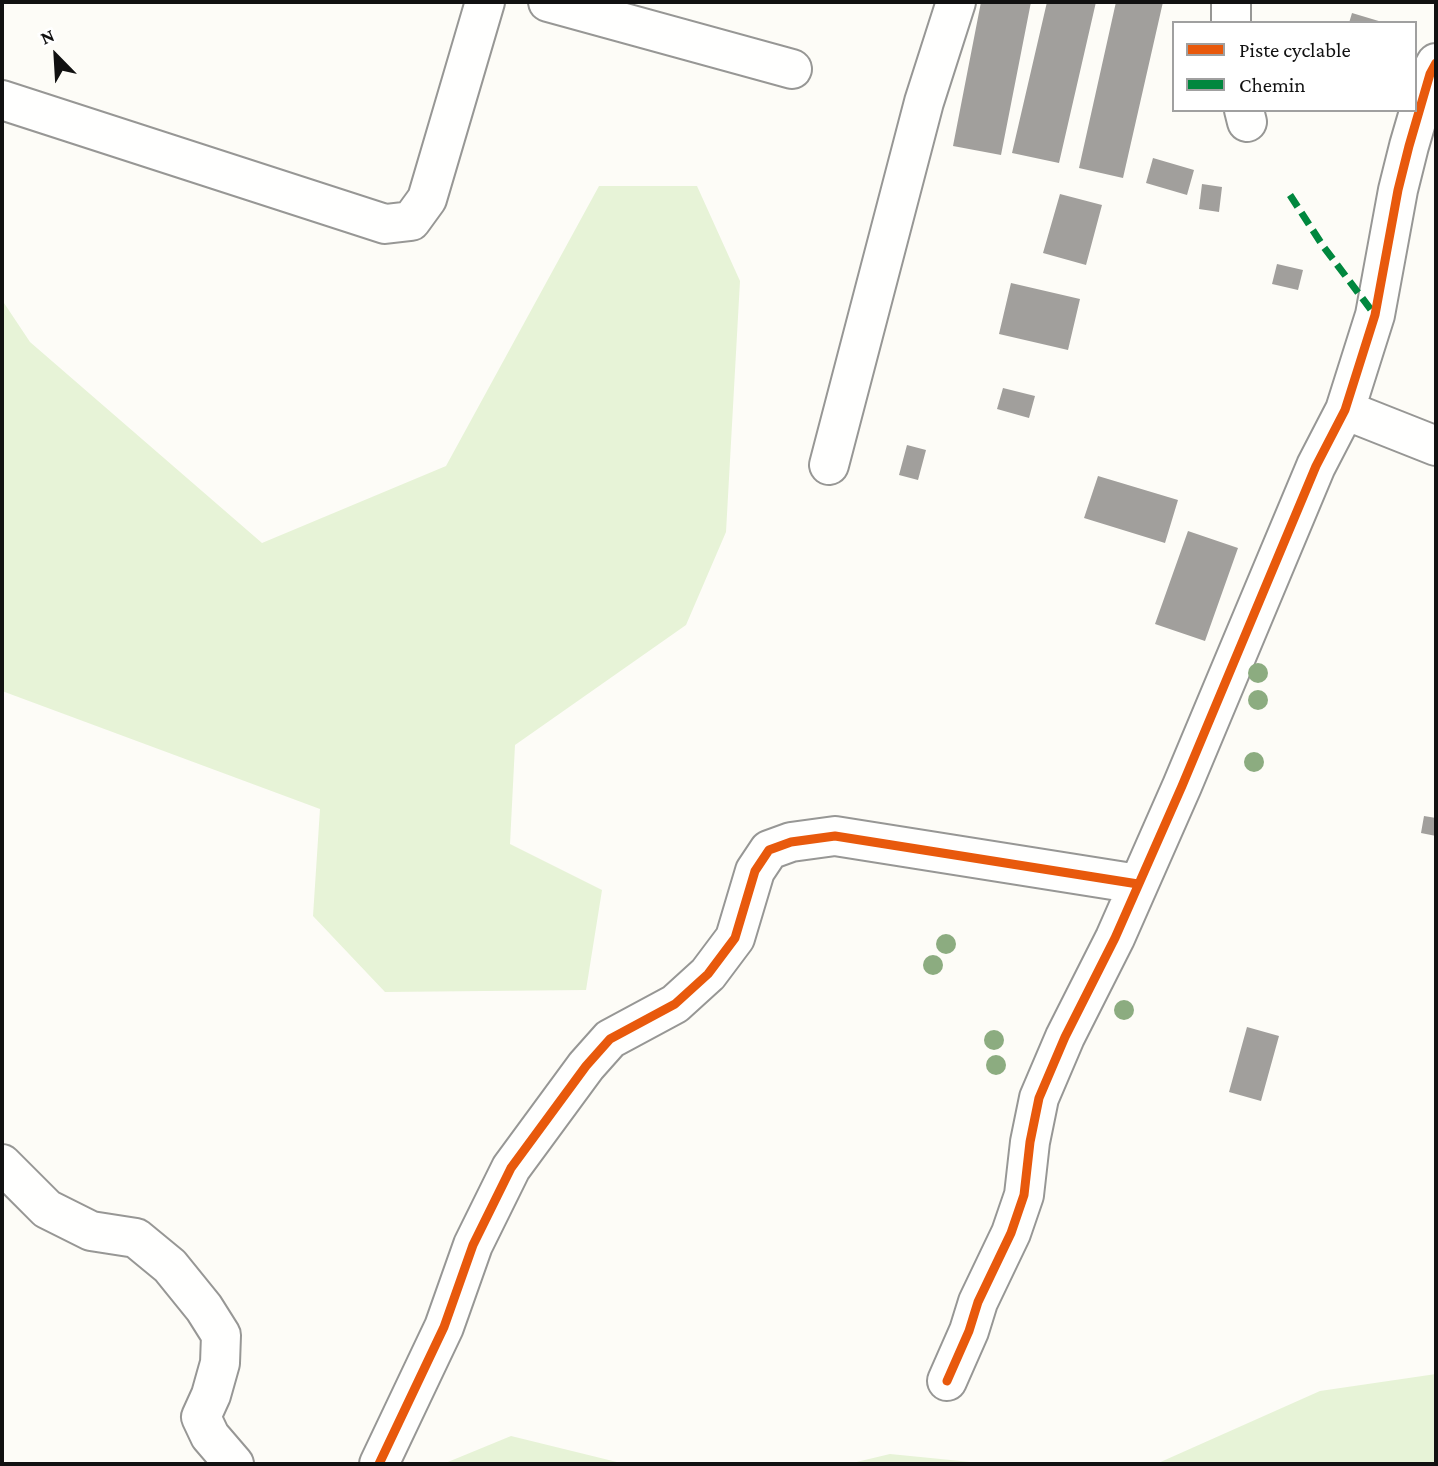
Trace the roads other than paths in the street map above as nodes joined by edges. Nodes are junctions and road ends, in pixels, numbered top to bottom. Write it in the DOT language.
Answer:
graph roads {
  1 [pos="485,2"];
  2 [pos="548,2"];
  3 [pos="956,2"];
  4 [pos="1231,2"];
  5 [pos="1231,21"];
  6 [pos="1436,63"];
  7 [pos="792,69"];
  8 [pos="2,100"];
  9 [pos="1345,410"];
  10 [pos="1436,446"];
  11 [pos="829,465"];
  12 [pos="1138,884"];
  13 [pos="2,1164"];
  14 [pos="947,1381"];
  15 [pos="234,1464"];
  16 [pos="379,1464"];
  1 -- 8 [label="street"];
  2 -- 7 [label="street"];
  3 -- 11 [label="street"];
  4 -- 5 [label="street"];
  6 -- 9 [label="street"];
  9 -- 10 [label="street"];
  9 -- 12 [label="street"];
  12 -- 14 [label="street"];
  12 -- 16 [label="street"];
  13 -- 15 [label="street"];
}
